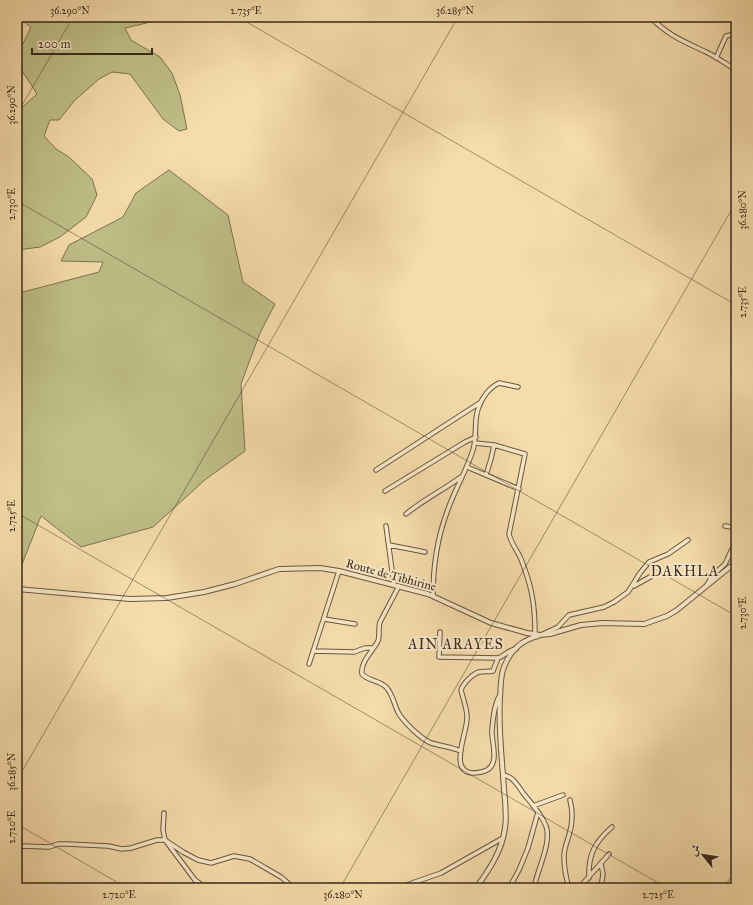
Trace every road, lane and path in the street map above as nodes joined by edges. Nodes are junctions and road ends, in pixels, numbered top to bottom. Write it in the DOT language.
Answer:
graph roads {
  1 [pos="650,17"];
  2 [pos="736,34"];
  3 [pos="716,58"];
  4 [pos="736,70"];
  5 [pos="518,387"];
  6 [pos="481,402"];
  7 [pos="476,437"];
  8 [pos="475,443"];
  9 [pos="494,445"];
  10 [pos="467,467"];
  11 [pos="376,470"];
  12 [pos="486,475"];
  13 [pos="463,476"];
  14 [pos="518,489"];
  15 [pos="386,491"];
  16 [pos="406,514"];
  17 [pos="386,526"];
  18 [pos="725,526"];
  19 [pos="736,530"];
  20 [pos="688,540"];
  21 [pos="736,541"];
  22 [pos="389,545"];
  23 [pos="425,552"];
  24 [pos="736,562"];
  25 [pos="339,572"];
  26 [pos="650,577"];
  27 [pos="394,585"];
  28 [pos="399,586"];
  29 [pos="706,586"];
  30 [pos="632,587"];
  31 [pos="17,589"];
  32 [pos="433,596"];
  33 [pos="324,619"];
  34 [pos="355,624"];
  35 [pos="440,632"];
  36 [pos="538,635"];
  37 [pos="373,648"];
  38 [pos="516,649"];
  39 [pos="313,651"];
  40 [pos="498,658"];
  41 [pos="309,664"];
  42 [pos="501,694"];
  43 [pos="461,751"];
  44 [pos="503,775"];
  45 [pos="563,795"];
  46 [pos="570,800"];
  47 [pos="534,806"];
  48 [pos="538,812"];
  49 [pos="164,813"];
  50 [pos="612,827"];
  51 [pos="503,838"];
  52 [pos="166,840"];
  53 [pos="17,850"];
  54 [pos="609,854"];
  55 [pos="601,864"];
  56 [pos="589,878"];
  57 [pos="206,888"];
  58 [pos="294,888"];
  59 [pos="398,888"];
  60 [pos="476,888"];
  61 [pos="509,888"];
  62 [pos="534,888"];
  63 [pos="569,888"];
  64 [pos="579,888"];
  65 [pos="601,888"];
  1 -- 3 [label="street"];
  2 -- 3 [label="street"];
  3 -- 4 [label="street"];
  5 -- 6 [label="street"];
  6 -- 7 [label="street"];
  6 -- 11 [label="street"];
  7 -- 8 [label="street"];
  7 -- 15 [label="street"];
  8 -- 9 [label="street"];
  8 -- 10 [label="street"];
  9 -- 12 [label="street"];
  9 -- 14 [label="street"];
  10 -- 12 [label="street"];
  10 -- 13 [label="street"];
  12 -- 14 [label="street"];
  13 -- 16 [label="street"];
  13 -- 32 [label="street"];
  14 -- 36 [label="street"];
  17 -- 22 [label="street"];
  18 -- 19 [label="street"];
  20 -- 30 [label="street"];
  21 -- 29 [label="street"];
  22 -- 23 [label="street"];
  22 -- 27 [label="street"];
  24 -- 29 [label="street, Route de Tibhirine"];
  25 -- 27 [label="street, Route de Tibhirine"];
  25 -- 31 [label="street, Route de Tibhirine"];
  25 -- 33 [label="street"];
  26 -- 30 [label="street"];
  27 -- 28 [label="street, Route de Tibhirine"];
  28 -- 32 [label="street, Route de Tibhirine"];
  28 -- 37 [label="street"];
  29 -- 36 [label="street, Route de Tibhirine"];
  30 -- 36 [label="street"];
  32 -- 36 [label="street, Route de Tibhirine"];
  33 -- 34 [label="street"];
  33 -- 39 [label="street"];
  35 -- 40 [label="street"];
  36 -- 38 [label="street"];
  37 -- 39 [label="street"];
  37 -- 43 [label="street"];
  38 -- 40 [label="street"];
  38 -- 42 [label="street"];
  39 -- 41 [label="street"];
  40 -- 43 [label="street"];
  42 -- 43 [label="street"];
  42 -- 44 [label="street"];
  44 -- 47 [label="street"];
  44 -- 51 [label="street"];
  45 -- 47 [label="street"];
  46 -- 63 [label="street"];
  47 -- 48 [label="street"];
  48 -- 61 [label="street"];
  48 -- 62 [label="street"];
  49 -- 52 [label="street"];
  50 -- 56 [label="street"];
  51 -- 59 [label="street"];
  51 -- 60 [label="street"];
  52 -- 53 [label="street"];
  52 -- 57 [label="street"];
  52 -- 58 [label="street"];
  54 -- 55 [label="street"];
  55 -- 56 [label="street"];
  55 -- 65 [label="street"];
  56 -- 64 [label="street"];
}
